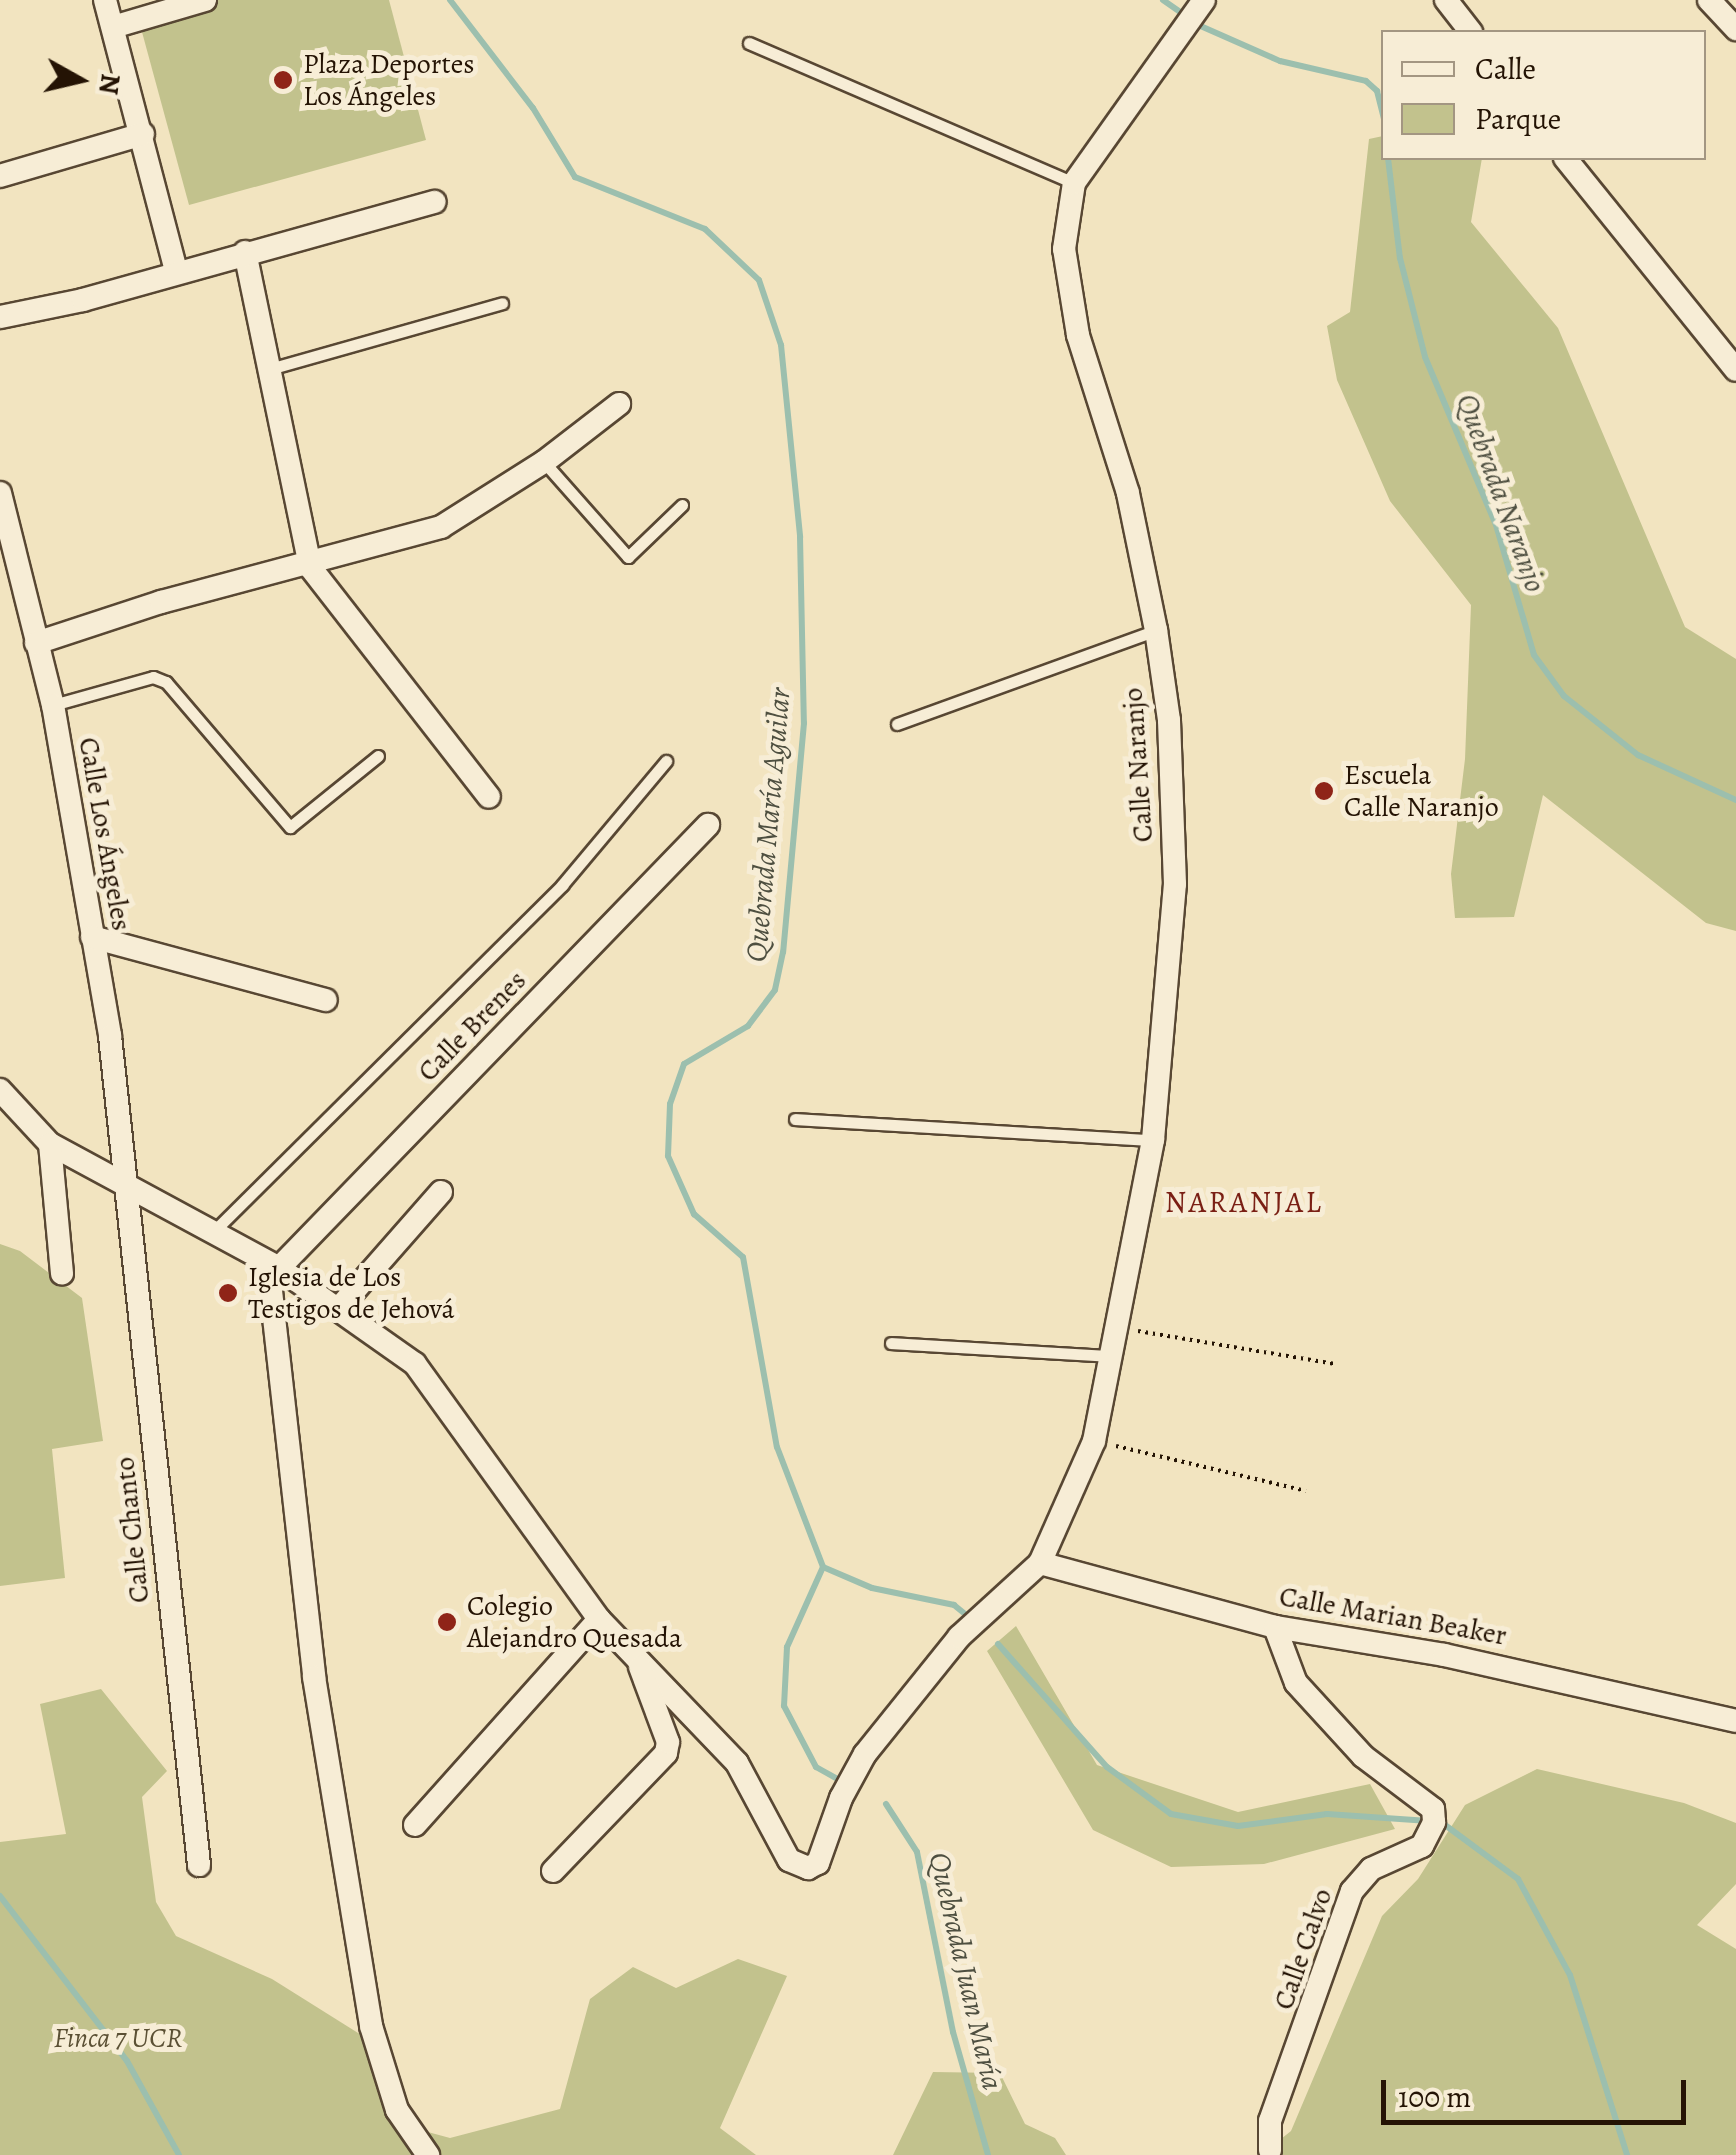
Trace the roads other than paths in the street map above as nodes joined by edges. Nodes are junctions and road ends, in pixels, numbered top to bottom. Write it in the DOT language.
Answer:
graph roads {
  1 [pos="104,0"];
  2 [pos="205,0"];
  3 [pos="1204,0"];
  4 [pos="1446,0"];
  5 [pos="1709,0"];
  6 [pos="113,27"];
  7 [pos="1736,29"];
  8 [pos="1468,30"];
  9 [pos="749,43"];
  10 [pos="143,134"];
  11 [pos="1568,160"];
  12 [pos="0,176"];
  13 [pos="1074,183"];
  14 [pos="435,202"];
  15 [pos="245,252"];
  16 [pos="176,271"];
  17 [pos="502,303"];
  18 [pos="0,317"];
  19 [pos="273,368"];
  20 [pos="1736,370"];
  21 [pos="619,404"];
  22 [pos="544,462"];
  23 [pos="0,493"];
  24 [pos="682,504"];
  25 [pos="310,567"];
  26 [pos="1156,630"];
  27 [pos="36,643"];
  28 [pos="53,705"];
  29 [pos="896,724"];
  30 [pos="378,756"];
  31 [pos="666,761"];
  32 [pos="489,797"];
  33 [pos="708,826"];
  34 [pos="92,937"];
  35 [pos="326,1000"];
  36 [pos="0,1090"];
  37 [pos="795,1118"];
  38 [pos="1153,1140"];
  39 [pos="50,1144"];
  40 [pos="125,1189"];
  41 [pos="441,1192"];
  42 [pos="214,1231"];
  43 [pos="274,1266"];
  44 [pos="62,1272"];
  45 [pos="340,1307"];
  46 [pos="891,1343"];
  47 [pos="1111,1356"];
  48 [pos="1040,1563"];
  49 [pos="599,1619"];
  50 [pos="1275,1626"];
  51 [pos="638,1659"];
  52 [pos="1736,1721"];
  53 [pos="415,1825"];
  54 [pos="199,1864"];
  55 [pos="554,1871"];
  56 [pos="1270,2150"];
  57 [pos="428,2155"];
  1 -- 6 [label="street"];
  2 -- 6 [label="street"];
  3 -- 13 [label="street, Calle Naranjo"];
  4 -- 8 [label="street"];
  5 -- 7 [label="street"];
  6 -- 10 [label="street"];
  9 -- 13 [label="lane"];
  10 -- 12 [label="street"];
  10 -- 16 [label="street"];
  11 -- 20 [label="street"];
  13 -- 26 [label="street, Calle Naranjo"];
  14 -- 15 [label="street"];
  15 -- 16 [label="street"];
  15 -- 19 [label="street"];
  16 -- 18 [label="street"];
  17 -- 19 [label="lane"];
  19 -- 25 [label="street"];
  21 -- 22 [label="street"];
  22 -- 24 [label="lane"];
  22 -- 25 [label="street"];
  23 -- 27 [label="street, Calle Los Ángeles"];
  25 -- 27 [label="street"];
  25 -- 32 [label="street"];
  26 -- 29 [label="lane"];
  26 -- 38 [label="street, Calle Naranjo"];
  27 -- 28 [label="street, Calle Los Ángeles"];
  28 -- 30 [label="lane"];
  28 -- 34 [label="street, Calle Los Ángeles"];
  31 -- 42 [label="lane"];
  33 -- 43 [label="street, Calle Brenes"];
  34 -- 35 [label="street"];
  34 -- 40 [label="street, Calle Los Ángeles"];
  36 -- 39 [label="street"];
  37 -- 38 [label="lane"];
  38 -- 47 [label="street, Calle Naranjo"];
  39 -- 40 [label="street"];
  39 -- 44 [label="street"];
  40 -- 42 [label="street"];
  40 -- 54 [label="street, Calle Chanto"];
  41 -- 45 [label="street"];
  42 -- 43 [label="street"];
  43 -- 45 [label="street"];
  43 -- 57 [label="street"];
  45 -- 49 [label="street"];
  46 -- 47 [label="lane"];
  47 -- 48 [label="street, Calle Naranjo"];
  48 -- 50 [label="street, Calle Marian Beaker"];
  48 -- 51 [label="street"];
  49 -- 51 [label="street"];
  49 -- 53 [label="street"];
  50 -- 52 [label="street, Calle Marian Beaker"];
  50 -- 56 [label="street, Calle Calvo"];
  51 -- 55 [label="street"];
}
